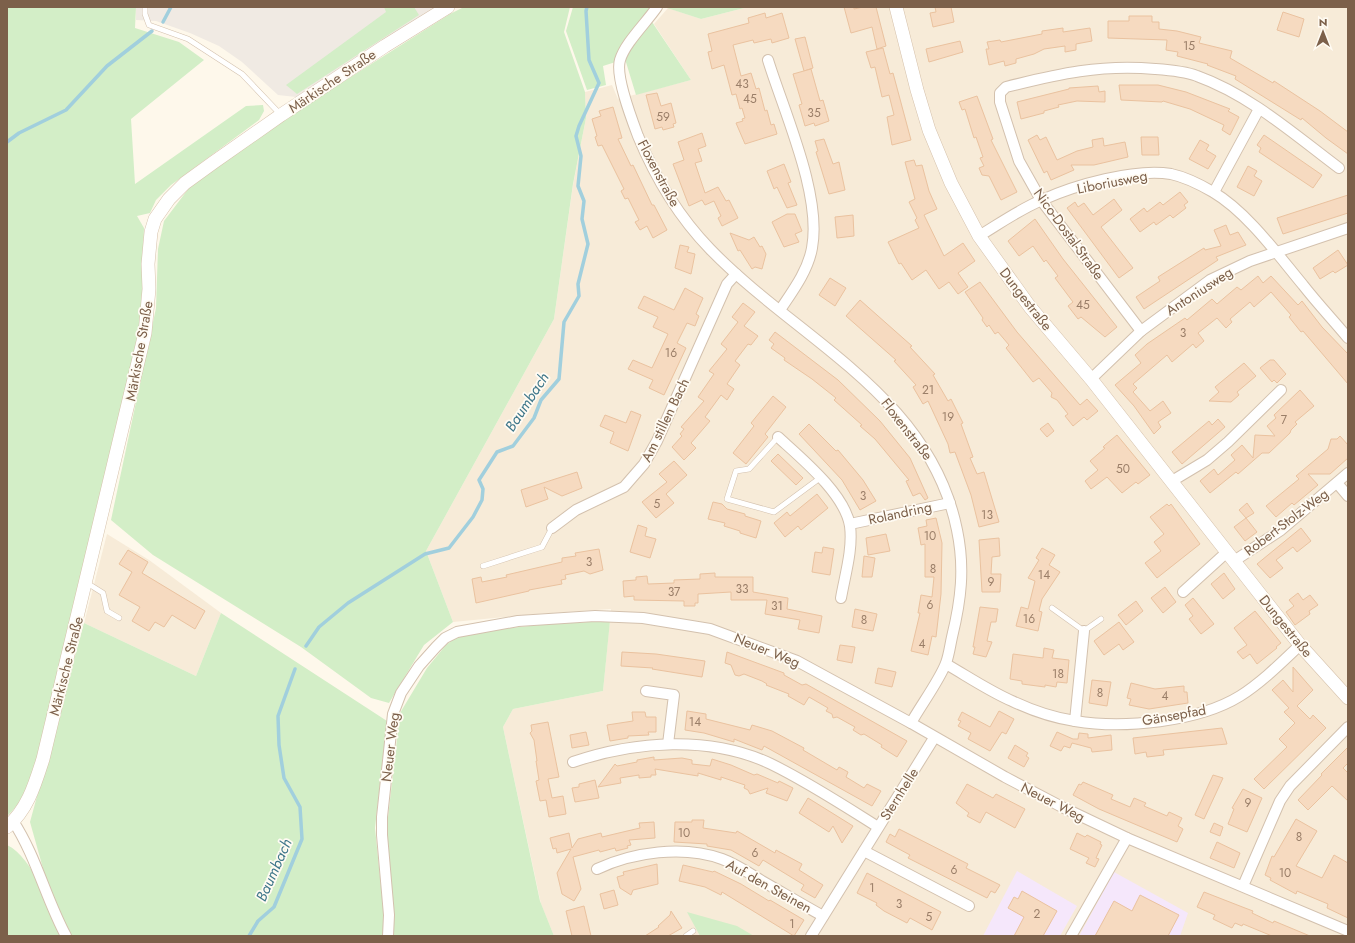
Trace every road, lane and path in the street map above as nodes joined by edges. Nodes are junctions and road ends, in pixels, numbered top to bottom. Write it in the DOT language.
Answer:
graph roads {
  1 [pos="145,7"];
  2 [pos="448,7"];
  3 [pos="657,7"];
  4 [pos="896,7"];
  5 [pos="768,60"];
  6 [pos="1259,110"];
  7 [pos="281,115"];
  8 [pos="1339,168"];
  9 [pos="1214,192"];
  10 [pos="1041,200"];
  11 [pos="1348,228"];
  12 [pos="979,236"];
  13 [pos="1277,252"];
  14 [pos="736,274"];
  15 [pos="780,310"];
  16 [pos="1141,331"];
  17 [pos="1348,338"];
  18 [pos="1091,379"];
  19 [pos="1281,390"];
  20 [pos="778,437"];
  21 [pos="1348,474"];
  22 [pos="820,478"];
  23 [pos="1172,481"];
  24 [pos="1337,483"];
  25 [pos="1348,496"];
  26 [pos="950,503"];
  27 [pos="850,524"];
  28 [pos="552,528"];
  29 [pos="1231,556"];
  30 [pos="483,566"];
  31 [pos="86,582"];
  32 [pos="1184,592"];
  33 [pos="841,598"];
  34 [pos="1052,608"];
  35 [pos="119,618"];
  36 [pos="1101,619"];
  37 [pos="1084,631"];
  38 [pos="1300,645"];
  39 [pos="946,664"];
  40 [pos="646,690"];
  41 [pos="1348,698"];
  42 [pos="1075,721"];
  43 [pos="911,723"];
  44 [pos="1348,726"];
  45 [pos="934,738"];
  46 [pos="668,744"];
  47 [pos="573,762"];
  48 [pos="10,824"];
  49 [pos="878,827"];
  50 [pos="1127,838"];
  51 [pos="864,851"];
  52 [pos="597,869"];
  53 [pos="1243,886"];
  54 [pos="969,906"];
  55 [pos="823,916"];
  56 [pos="693,931"];
  57 [pos="1348,931"];
  58 [pos="66,936"];
  59 [pos="388,936"];
  60 [pos="686,936"];
  61 [pos="811,936"];
  62 [pos="1071,936"];
  1 -- 7 [label="lane"];
  2 -- 7 [label="main road, Märkische Straße"];
  3 -- 14 [label="street, Floxenstraße"];
  4 -- 12 [label="main road, Dungestraße"];
  5 -- 15 [label="street"];
  6 -- 8 [label="street, Nico-Dostal-Straße"];
  6 -- 9 [label="street"];
  6 -- 10 [label="street, Nico-Dostal-Straße"];
  7 -- 31 [label="main road, Märkische Straße"];
  9 -- 10 [label="street, Liboriusweg"];
  9 -- 13 [label="street, Liboriusweg"];
  10 -- 12 [label="street, Liboriusweg"];
  10 -- 16 [label="street, Nico-Dostal-Straße"];
  11 -- 13 [label="street, Antoniusweg"];
  12 -- 18 [label="main road, Dungestraße"];
  13 -- 16 [label="street, Antoniusweg"];
  13 -- 17 [label="street, Liboriusweg"];
  14 -- 15 [label="street, Floxenstraße"];
  14 -- 28 [label="street, Am stillen Bach"];
  15 -- 26 [label="street, Floxenstraße"];
  16 -- 18 [label="street, Antoniusweg"];
  18 -- 23 [label="main road, Dungestraße"];
  19 -- 23 [label="street"];
  20 -- 22 [label="street, Rolandring"];
  20 -- 22 [label="lane, Rolandring"];
  21 -- 24 [label="street, Robert-Stolz-Weg"];
  22 -- 27 [label="street, Rolandring"];
  23 -- 29 [label="main road, Dungestraße"];
  24 -- 25 [label="street, Robert-Stolz-Weg"];
  24 -- 29 [label="street, Robert-Stolz-Weg"];
  26 -- 27 [label="street, Rolandring"];
  26 -- 39 [label="street, Floxenstraße"];
  27 -- 33 [label="street, Rolandring"];
  28 -- 30 [label="lane"];
  29 -- 32 [label="street"];
  29 -- 38 [label="main road, Dungestraße"];
  31 -- 35 [label="lane"];
  31 -- 48 [label="main road, Märkische Straße"];
  34 -- 37 [label="lane"];
  36 -- 37 [label="lane"];
  37 -- 42 [label="street"];
  38 -- 41 [label="main road, Dungestraße"];
  38 -- 42 [label="street, Gänsepfad"];
  39 -- 42 [label="street, Gänsepfad"];
  39 -- 43 [label="street, Floxenstraße"];
  40 -- 46 [label="street"];
  43 -- 45 [label="street, Neuer Weg"];
  43 -- 59 [label="street, Neuer Weg"];
  44 -- 53 [label="street"];
  45 -- 49 [label="street, Sternhelle"];
  45 -- 50 [label="street, Neuer Weg"];
  46 -- 47 [label="street"];
  46 -- 49 [label="street"];
  48 -- 58 [label="street"];
  49 -- 51 [label="street, Sternhelle"];
  50 -- 53 [label="street, Neuer Weg"];
  50 -- 62 [label="street"];
  51 -- 54 [label="street"];
  51 -- 55 [label="street, Sternhelle"];
  52 -- 55 [label="street, Auf den Steinen"];
  53 -- 57 [label="street, Neuer Weg"];
  55 -- 61 [label="street, Sternhelle"];
  56 -- 60 [label="lane"];
}
